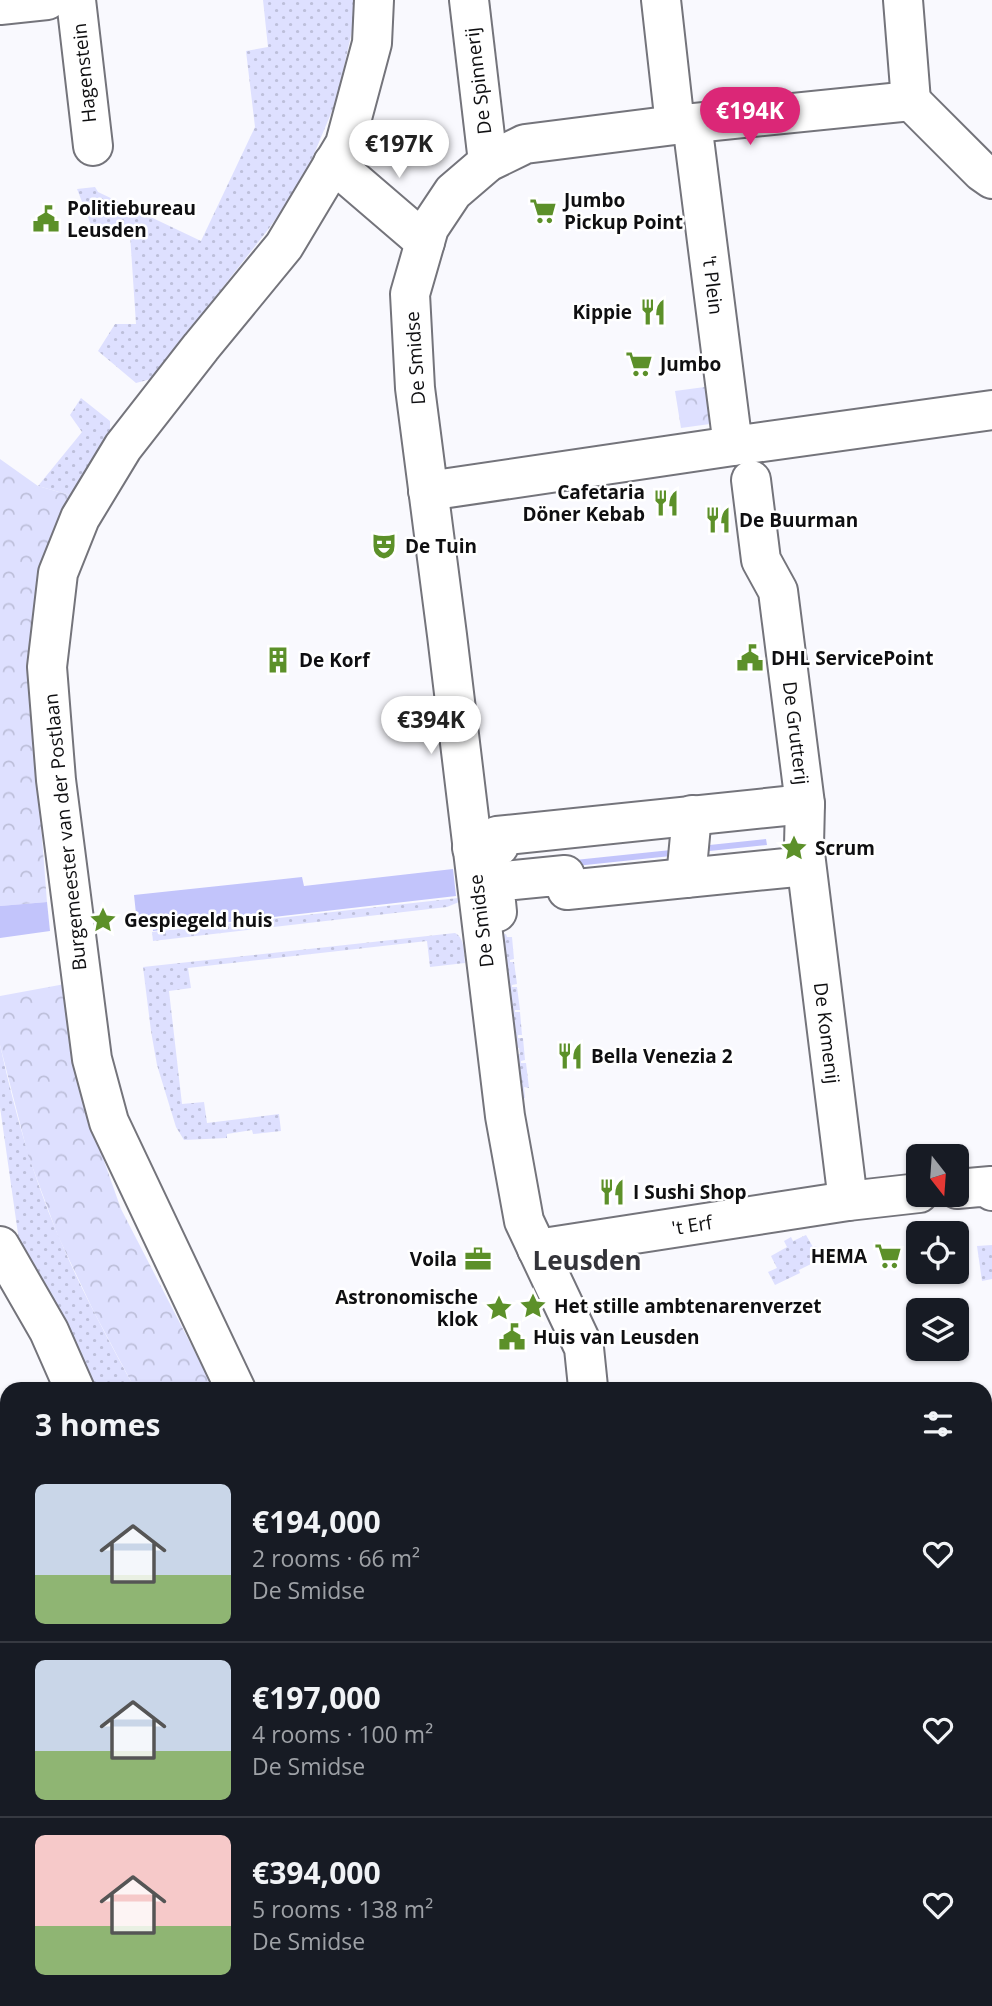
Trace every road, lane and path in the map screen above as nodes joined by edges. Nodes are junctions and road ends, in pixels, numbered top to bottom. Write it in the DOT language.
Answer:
graph roads {
  1 [pos="47,0"];
  2 [pos="76,0"];
  3 [pos="374,0"];
  4 [pos="469,0"];
  5 [pos="661,0"];
  6 [pos="903,0"];
  7 [pos="0,5"];
  8 [pos="911,101"];
  9 [pos="684,124"];
  10 [pos="93,146"];
  11 [pos="488,162"];
  12 [pos="333,163"];
  13 [pos="992,179"];
  14 [pos="425,242"];
  15 [pos="992,410"];
  16 [pos="733,446"];
  17 [pos="751,480"];
  18 [pos="428,491"];
  19 [pos="805,804"];
  20 [pos="692,815"];
  21 [pos="560,829"];
  22 [pos="472,848"];
  23 [pos="806,866"];
  24 [pos="565,875"];
  25 [pos="686,878"];
  26 [pos="480,915"];
  27 [pos="970,1188"];
  28 [pos="992,1191"];
  29 [pos="906,1194"];
  30 [pos="848,1201"];
  31 [pos="0,1246"];
  32 [pos="537,1249"];
  33 [pos="71,1382"];
  34 [pos="232,1382"];
  35 [pos="587,1382"];
  1 -- 7 [label="street"];
  2 -- 10 [label="street, Hagenstein"];
  3 -- 12 [label="street, Burgemeester van der Postlaan"];
  4 -- 11 [label="street, De Spinnerij"];
  5 -- 9 [label="street, 't Plein"];
  6 -- 8 [label="street"];
  8 -- 9 [label="street, De Smidse"];
  8 -- 13 [label="street"];
  9 -- 11 [label="street, De Smidse"];
  9 -- 16 [label="street, 't Plein"];
  11 -- 14 [label="street, De Smidse"];
  12 -- 14 [label="street"];
  12 -- 34 [label="street, Burgemeester van der Postlaan"];
  14 -- 18 [label="street, De Smidse"];
  15 -- 16 [label="street"];
  16 -- 18 [label="street"];
  17 -- 19 [label="street, De Grutterij"];
  18 -- 22 [label="street, De Smidse"];
  19 -- 20 [label="street"];
  19 -- 23 [label="street, De Grutterij"];
  20 -- 21 [label="street"];
  20 -- 25 [label="street"];
  21 -- 22 [label="street"];
  21 -- 24 [label="street"];
  22 -- 26 [label="street, De Smidse"];
  23 -- 25 [label="street"];
  23 -- 30 [label="street, De Komenij"];
  24 -- 25 [label="street"];
  24 -- 26 [label="street"];
  26 -- 32 [label="street, De Smidse"];
  27 -- 28 [label="street"];
  29 -- 30 [label="street, 't Erf"];
  30 -- 32 [label="street, 't Erf"];
  31 -- 33 [label="street"];
  32 -- 35 [label="street"];
}
